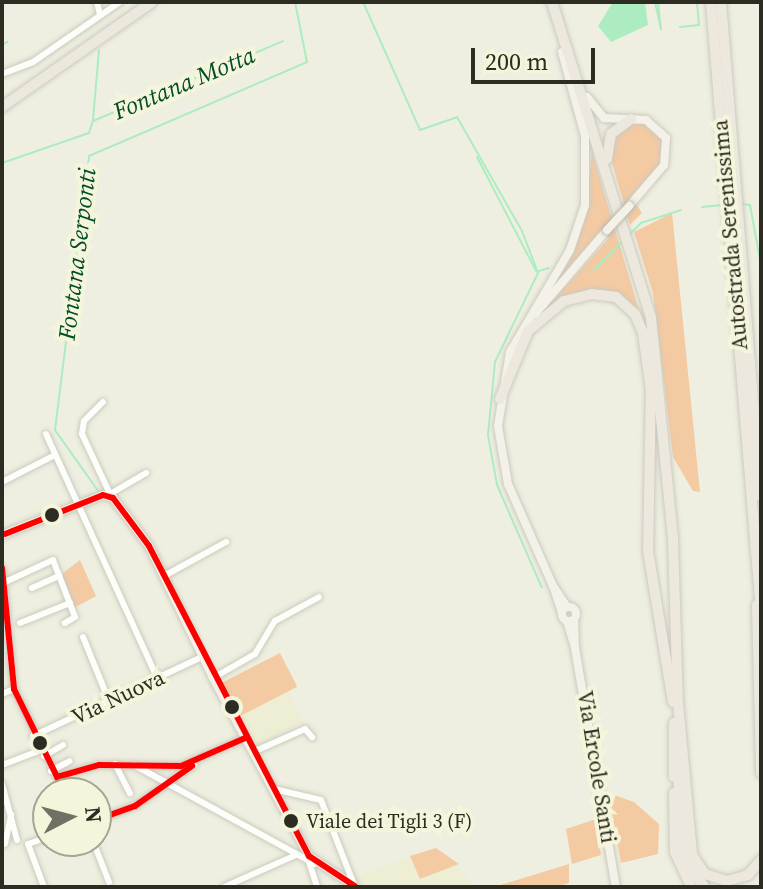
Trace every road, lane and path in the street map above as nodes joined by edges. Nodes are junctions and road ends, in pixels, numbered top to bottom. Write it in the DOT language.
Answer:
graph roads {
  1 [pos="97,2"];
  2 [pos="120,2"];
  3 [pos="142,2"];
  4 [pos="152,2"];
  5 [pos="546,2"];
  6 [pos="552,2"];
  7 [pos="711,2"];
  8 [pos="721,2"];
  9 [pos="100,15"];
  10 [pos="564,48"];
  11 [pos="2,74"];
  12 [pos="2,99"];
  13 [pos="2,107"];
  14 [pos="631,119"];
  15 [pos="624,206"];
  16 [pos="626,238"];
  17 [pos="651,393"];
  18 [pos="500,399"];
  19 [pos="103,402"];
  20 [pos="46,434"];
  21 [pos="55,455"];
  22 [pos="146,473"];
  23 [pos="2,482"];
  24 [pos="110,494"];
  25 [pos="761,496"];
  26 [pos="78,505"];
  27 [pos="3,534"];
  28 [pos="226,542"];
  29 [pos="2,568"];
  30 [pos="59,576"];
  31 [pos="164,576"];
  32 [pos="3,583"];
  33 [pos="759,587"];
  34 [pos="32,588"];
  35 [pos="319,597"];
  36 [pos="70,603"];
  37 [pos="761,612"];
  38 [pos="65,623"];
  39 [pos="14,625"];
  40 [pos="83,637"];
  41 [pos="202,657"];
  42 [pos="157,678"];
  43 [pos="213,678"];
  44 [pos="14,689"];
  45 [pos="2,694"];
  46 [pos="109,701"];
  47 [pos="677,723"];
  48 [pos="33,736"];
  49 [pos="312,737"];
  50 [pos="245,738"];
  51 [pos="63,745"];
  52 [pos="253,752"];
  53 [pos="42,753"];
  54 [pos="70,761"];
  55 [pos="115,764"];
  56 [pos="2,765"];
  57 [pos="134,765"];
  58 [pos="183,768"];
  59 [pos="761,773"];
  60 [pos="54,774"];
  61 [pos="56,777"];
  62 [pos="166,783"];
  63 [pos="2,784"];
  64 [pos="274,789"];
  65 [pos="130,793"];
  66 [pos="112,814"];
  67 [pos="11,815"];
  68 [pos="17,840"];
  69 [pos="32,843"];
  70 [pos="4,844"];
  71 [pos="28,844"];
  72 [pos="296,855"];
  73 [pos="99,857"];
  74 [pos="761,860"];
  75 [pos="312,863"];
  76 [pos="109,882"];
  77 [pos="44,887"];
  78 [pos="224,887"];
  79 [pos="317,887"];
  80 [pos="355,887"];
  81 [pos="616,887"];
  82 [pos="691,887"];
  83 [pos="704,887"];
  1 -- 9 [label="street"];
  2 -- 9 [label="street"];
  3 -- 12 [label="highway"];
  4 -- 13 [label="highway"];
  5 -- 10 [label="highway"];
  6 -- 10 [label="highway"];
  7 -- 33 [label="highway, Autostrada Serenissima"];
  8 -- 25 [label="highway, Autostrada Serenissima"];
  9 -- 11 [label="street"];
  10 -- 14 [label="main road"];
  10 -- 15 [label="highway"];
  10 -- 16 [label="highway"];
  10 -- 18 [label="main road"];
  14 -- 15 [label="highway"];
  14 -- 15 [label="main road"];
  15 -- 16 [label="highway"];
  15 -- 18 [label="main road, bridge"];
  16 -- 17 [label="highway"];
  16 -- 47 [label="highway"];
  17 -- 18 [label="highway"];
  17 -- 47 [label="highway"];
  18 -- 81 [label="main road, Via Ercole Santi"];
  19 -- 24 [label="street"];
  20 -- 21 [label="street"];
  21 -- 23 [label="street"];
  21 -- 26 [label="street"];
  22 -- 24 [label="street"];
  24 -- 26 [label="main road"];
  24 -- 31 [label="main road"];
  26 -- 27 [label="main road"];
  26 -- 42 [label="street"];
  28 -- 31 [label="street"];
  29 -- 32 [label="street"];
  30 -- 32 [label="street"];
  30 -- 34 [label="street"];
  30 -- 36 [label="street"];
  31 -- 41 [label="main road"];
  32 -- 39 [label="street"];
  33 -- 37 [label="highway, Autostrada Serenissima"];
  33 -- 59 [label="highway"];
  35 -- 43 [label="street"];
  36 -- 38 [label="street"];
  36 -- 39 [label="street"];
  39 -- 44 [label="street"];
  40 -- 46 [label="street"];
  41 -- 42 [label="street, Via Nuova"];
  41 -- 43 [label="main road"];
  42 -- 46 [label="street, Via Nuova"];
  43 -- 50 [label="main road"];
  44 -- 45 [label="street"];
  44 -- 48 [label="street"];
  46 -- 48 [label="street, Via Nuova"];
  47 -- 74 [label="highway"];
  47 -- 82 [label="highway"];
  47 -- 83 [label="highway"];
  48 -- 53 [label="street"];
  49 -- 52 [label="street"];
  50 -- 52 [label="main road"];
  50 -- 58 [label="street"];
  51 -- 53 [label="street"];
  52 -- 64 [label="main road"];
  53 -- 56 [label="street"];
  53 -- 60 [label="street"];
  54 -- 60 [label="street"];
  55 -- 57 [label="street"];
  55 -- 60 [label="street"];
  55 -- 65 [label="street"];
  57 -- 58 [label="street"];
  57 -- 62 [label="street"];
  58 -- 62 [label="street"];
  60 -- 61 [label="street"];
  62 -- 66 [label="street"];
  62 -- 72 [label="street"];
  63 -- 67 [label="street"];
  64 -- 75 [label="main road"];
  64 -- 80 [label="street"];
  67 -- 68 [label="street"];
  67 -- 70 [label="street"];
  68 -- 70 [label="street"];
  68 -- 71 [label="street"];
  69 -- 71 [label="street"];
  71 -- 77 [label="street"];
  72 -- 75 [label="street"];
  72 -- 78 [label="street"];
  73 -- 76 [label="street"];
  75 -- 79 [label="street"];
  75 -- 80 [label="main road"];
}
